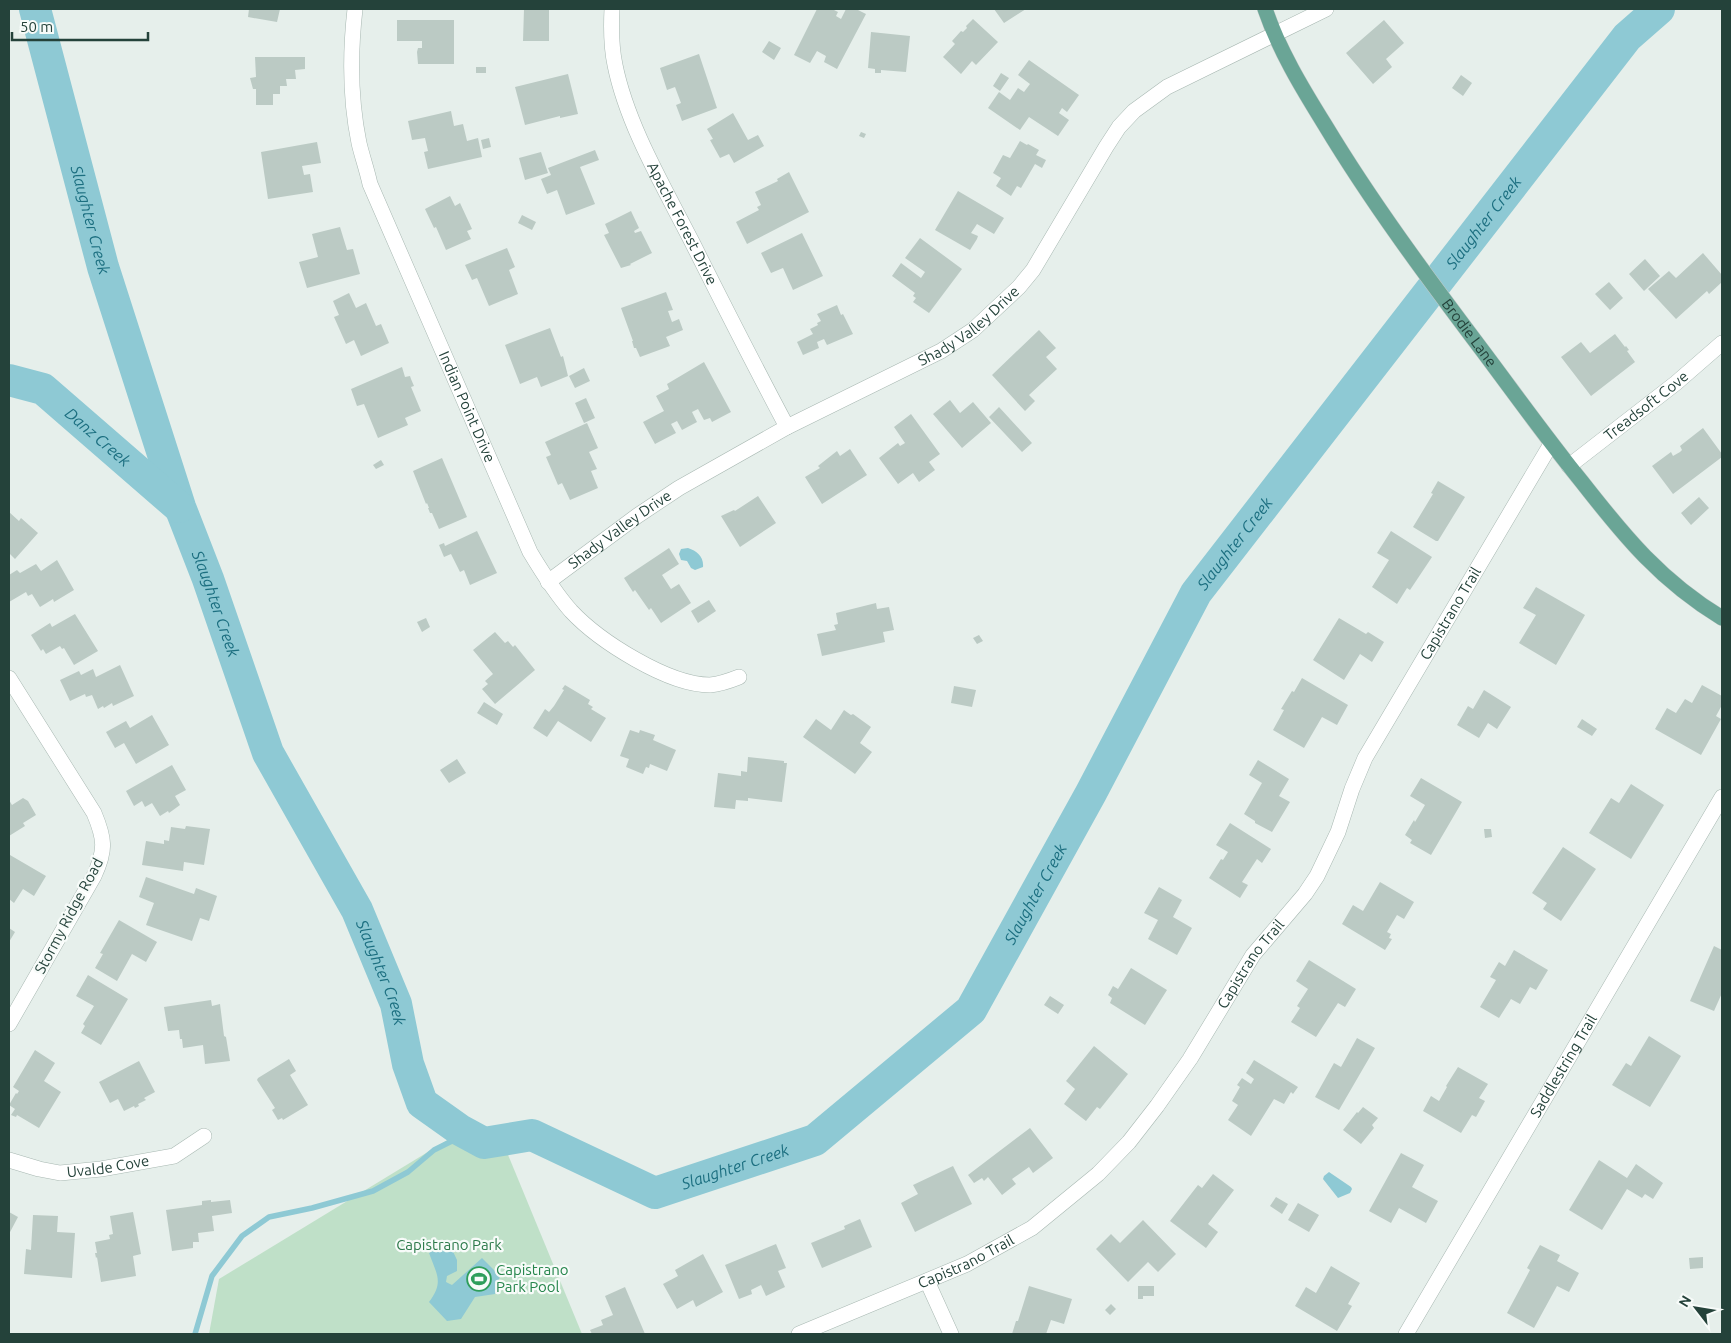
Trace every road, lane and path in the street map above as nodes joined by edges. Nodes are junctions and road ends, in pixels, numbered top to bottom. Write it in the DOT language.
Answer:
graph roads {
  1 [pos="355,9"];
  2 [pos="612,9"];
  3 [pos="1265,9"];
  4 [pos="1326,9"];
  5 [pos="1274,35"];
  6 [pos="1722,343"];
  7 [pos="787,427"];
  8 [pos="1551,444"];
  9 [pos="1569,466"];
  10 [pos="548,582"];
  11 [pos="1722,618"];
  12 [pos="739,677"];
  13 [pos="9,678"];
  14 [pos="1722,797"];
  15 [pos="9,1024"];
  16 [pos="204,1136"];
  17 [pos="9,1160"];
  18 [pos="927,1281"];
  19 [pos="799,1334"];
  20 [pos="951,1334"];
  21 [pos="1406,1334"];
  1 -- 10 [label="street, Indian Point Drive"];
  2 -- 7 [label="street, Apache Forest Drive"];
  3 -- 5 [label="main road, Brodie Lane"];
  4 -- 5 [label="street, Shady Valley Drive"];
  5 -- 7 [label="street, Shady Valley Drive"];
  5 -- 8 [label="main road, Brodie Lane"];
  6 -- 9 [label="street, Treadsoft Cove"];
  7 -- 10 [label="street, Shady Valley Drive"];
  8 -- 9 [label="main road, Brodie Lane"];
  8 -- 18 [label="street, Capistrano Trail"];
  9 -- 11 [label="main road, Brodie Lane"];
  10 -- 12 [label="street, Indian Point Drive"];
  13 -- 15 [label="street, Stormy Ridge Road"];
  14 -- 21 [label="street, Saddlestring Trail"];
  16 -- 17 [label="street, Uvalde Cove"];
  18 -- 19 [label="street, Capistrano Trail"];
  18 -- 20 [label="street"];
}
